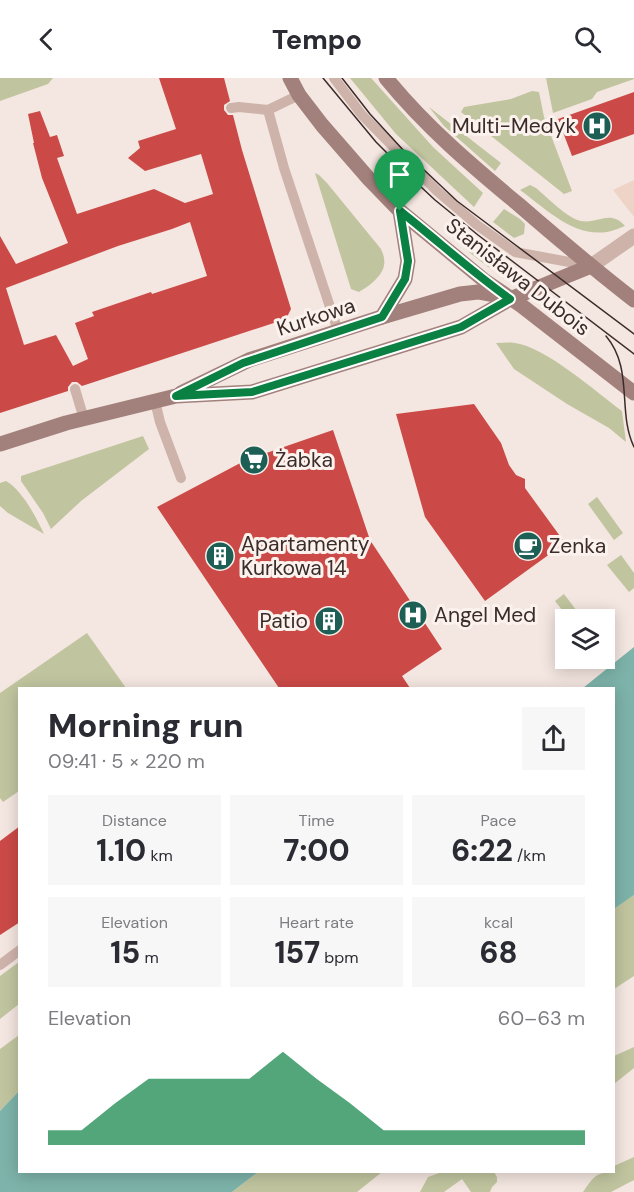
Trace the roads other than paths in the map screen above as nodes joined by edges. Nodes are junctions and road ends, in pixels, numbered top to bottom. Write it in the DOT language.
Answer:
graph roads {
  1 [pos="290,78"];
  2 [pos="334,78"];
  3 [pos="386,78"];
  4 [pos="299,95"];
  5 [pos="231,108"];
  6 [pos="268,110"];
  7 [pos="400,211"];
  8 [pos="634,236"];
  9 [pos="591,266"];
  10 [pos="510,299"];
  11 [pos="634,300"];
  12 [pos="382,317"];
  13 [pos="338,332"];
  14 [pos="75,389"];
  15 [pos="634,393"];
  16 [pos="176,396"];
  17 [pos="155,401"];
  18 [pos="84,419"];
  19 [pos="0,444"];
  20 [pos="181,478"];
  21 [pos="18,952"];
  22 [pos="0,965"];
  1 -- 4 [label="main road, Stanisława Dubois"];
  2 -- 9 [label="lane"];
  3 -- 9 [label="main road"];
  4 -- 6 [label="lane"];
  4 -- 7 [label="main road, Stanisława Dubois"];
  5 -- 6 [label="lane"];
  6 -- 13 [label="lane"];
  7 -- 10 [label="main road, Stanisława Dubois"];
  7 -- 12 [label="main road"];
  8 -- 9 [label="street"];
  9 -- 10 [label="main road, Kurkowa"];
  9 -- 11 [label="main road"];
  10 -- 12 [label="main road, Kurkowa"];
  10 -- 15 [label="main road, Stanisława Dubois"];
  10 -- 16 [label="main road, Kurkowa"];
  12 -- 13 [label="main road, Kurkowa"];
  13 -- 16 [label="main road, Kurkowa"];
  14 -- 18 [label="lane"];
  16 -- 17 [label="main road, Kurkowa"];
  17 -- 18 [label="main road, Kurkowa"];
  17 -- 20 [label="lane"];
  18 -- 19 [label="main road, Kurkowa"];
  21 -- 22 [label="lane"];
}
